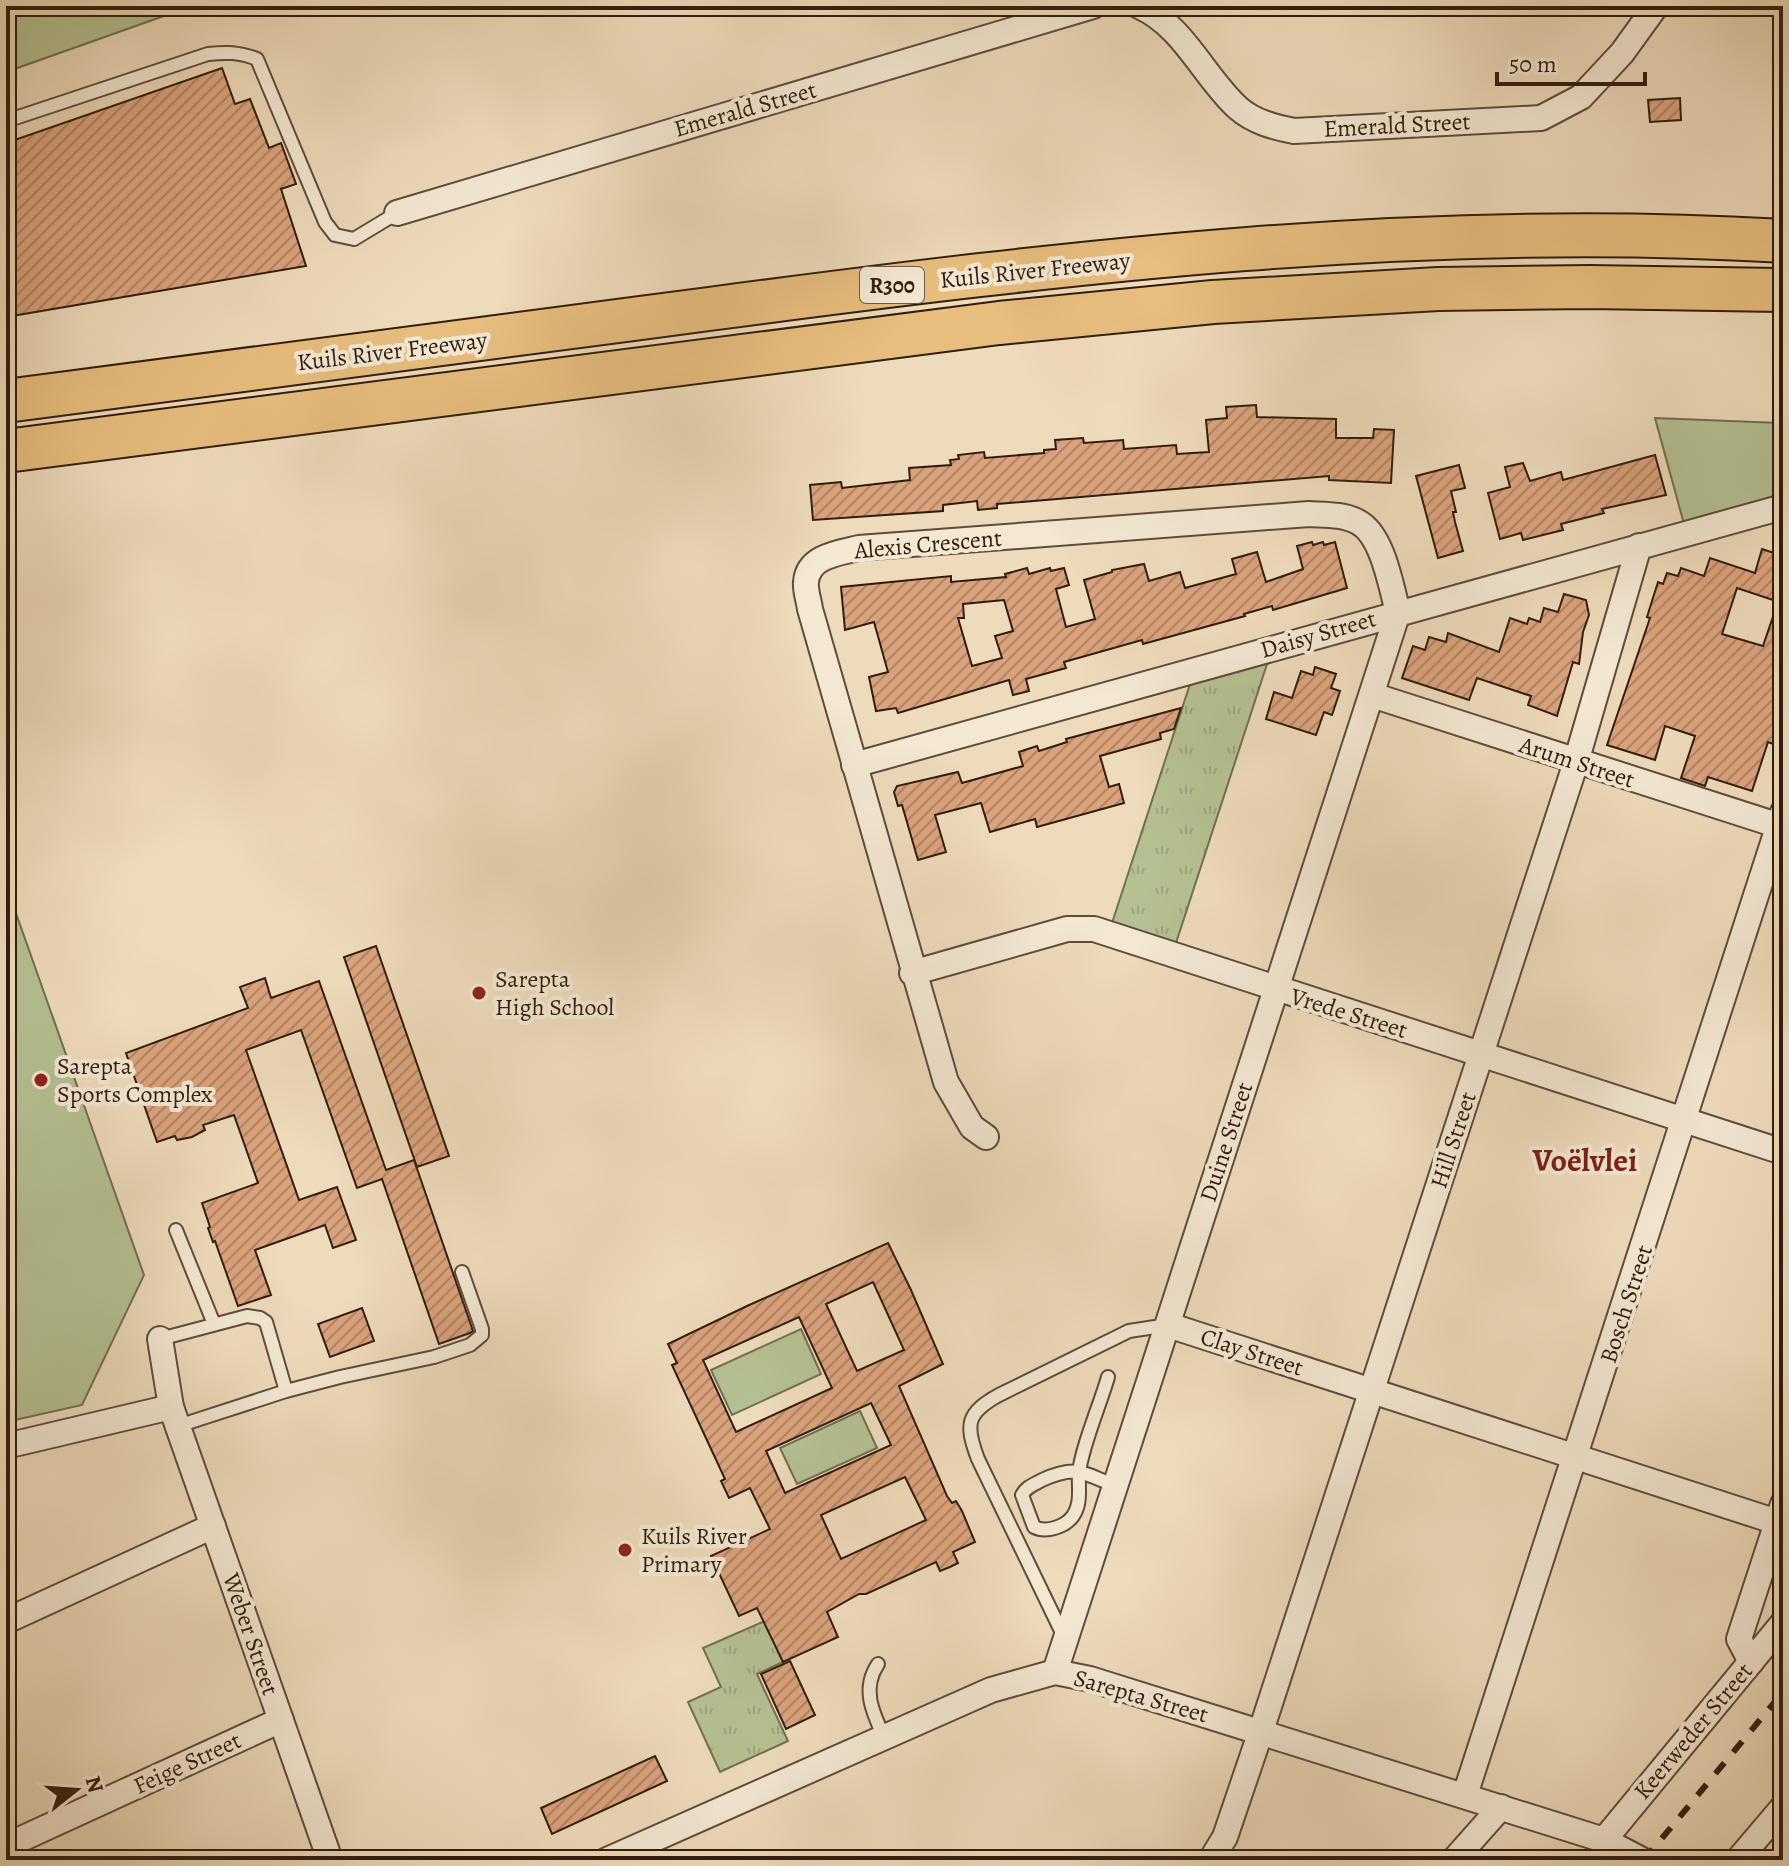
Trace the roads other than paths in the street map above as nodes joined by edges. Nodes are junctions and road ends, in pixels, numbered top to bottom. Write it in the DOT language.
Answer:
graph roads {
  1 [pos="1093,6"];
  2 [pos="1139,6"];
  3 [pos="1656,6"];
  4 [pos="6,121"];
  5 [pos="397,213"];
  6 [pos="1783,241"];
  7 [pos="1783,290"];
  8 [pos="6,401"];
  9 [pos="6,451"];
  10 [pos="1783,507"];
  11 [pos="1639,546"];
  12 [pos="1398,612"];
  13 [pos="1372,695"];
  14 [pos="1576,762"];
  15 [pos="854,765"];
  16 [pos="1782,822"];
  17 [pos="912,973"];
  18 [pos="1274,989"];
  19 [pos="1481,1054"];
  20 [pos="1685,1120"];
  21 [pos="986,1137"];
  22 [pos="1783,1152"];
  23 [pos="176,1230"];
  24 [pos="462,1272"];
  25 [pos="214,1324"];
  26 [pos="1168,1325"];
  27 [pos="160,1339"];
  28 [pos="1108,1377"];
  29 [pos="286,1391"];
  30 [pos="1371,1391"];
  31 [pos="175,1417"];
  32 [pos="6,1446"];
  33 [pos="1576,1457"];
  34 [pos="1079,1471"];
  35 [pos="1115,1486"];
  36 [pos="1780,1513"];
  37 [pos="213,1526"];
  38 [pos="6,1621"];
  39 [pos="1783,1623"];
  40 [pos="1065,1640"];
  41 [pos="1751,1662"];
  42 [pos="878,1664"];
  43 [pos="1055,1672"];
  44 [pos="281,1720"];
  45 [pos="1261,1731"];
  46 [pos="884,1737"];
  47 [pos="1465,1795"];
  48 [pos="1501,1807"];
  49 [pos="1783,1807"];
  50 [pos="1604,1840"];
  51 [pos="6,1846"];
  52 [pos="330,1860"];
  53 [pos="607,1860"];
  54 [pos="1211,1860"];
  55 [pos="1454,1860"];
  56 [pos="1642,1860"];
  57 [pos="1738,1860"];
  1 -- 5 [label="street, Emerald Street"];
  2 -- 3 [label="street, Emerald Street"];
  4 -- 5 [label="lane"];
  6 -- 8 [label="highway, Kuils River Freeway / R300"];
  7 -- 9 [label="highway, Kuils River Freeway / R300"];
  10 -- 11 [label="street, Daisy Street"];
  11 -- 12 [label="street, Daisy Street"];
  11 -- 14 [label="street, Hill Street"];
  12 -- 13 [label="street, Duine Street"];
  12 -- 15 [label="street, Daisy Street"];
  12 -- 15 [label="street, Alexis Crescent"];
  13 -- 14 [label="street, Arum Street"];
  13 -- 18 [label="street, Duine Street"];
  14 -- 16 [label="street, Arum Street"];
  14 -- 19 [label="street, Hill Street"];
  15 -- 17 [label="street, Alexis Crescent"];
  16 -- 20 [label="street, Bosch Street"];
  17 -- 18 [label="street, Vrede Street"];
  17 -- 21 [label="street, Alexis Crescent"];
  18 -- 19 [label="street, Vrede Street"];
  18 -- 26 [label="street, Duine Street"];
  19 -- 20 [label="street, Vrede Street"];
  19 -- 30 [label="street, Hill Street"];
  20 -- 22 [label="street, Vrede Street"];
  20 -- 33 [label="street, Bosch Street"];
  23 -- 25 [label="lane"];
  24 -- 29 [label="lane"];
  25 -- 27 [label="lane"];
  25 -- 29 [label="lane"];
  26 -- 30 [label="street, Clay Street"];
  26 -- 35 [label="street, Duine Street"];
  26 -- 40 [label="lane, Clay Street"];
  27 -- 31 [label="street, Weber Street"];
  28 -- 34 [label="lane"];
  29 -- 31 [label="lane"];
  30 -- 33 [label="street, Clay Street"];
  30 -- 45 [label="street, Hill Street"];
  31 -- 32 [label="street"];
  31 -- 37 [label="street, Weber Street"];
  33 -- 36 [label="street, Clay Street"];
  33 -- 47 [label="street, Bosch Street"];
  34 -- 34 [label="lane"];
  34 -- 35 [label="lane"];
  35 -- 40 [label="street, Duine Street"];
  36 -- 41 [label="street"];
  37 -- 38 [label="street"];
  37 -- 44 [label="street, Weber Street"];
  39 -- 41 [label="street, Keerweder Street"];
  40 -- 43 [label="street, Duine Street"];
  41 -- 50 [label="street, Keerweder Street"];
  42 -- 46 [label="lane"];
  43 -- 45 [label="street, Sarepta Street"];
  43 -- 46 [label="street, Sarepta Street"];
  44 -- 51 [label="street, Feige Street"];
  44 -- 52 [label="street, Weber Street"];
  45 -- 47 [label="street, Sarepta Street"];
  45 -- 54 [label="street, Hill Street"];
  46 -- 53 [label="street, Sarepta Street"];
  47 -- 48 [label="street, Sarepta Street"];
  48 -- 50 [label="street, Sarepta Street"];
  48 -- 55 [label="street"];
  49 -- 57 [label="street"];
  50 -- 56 [label="street, Sarepta Street"];
}
